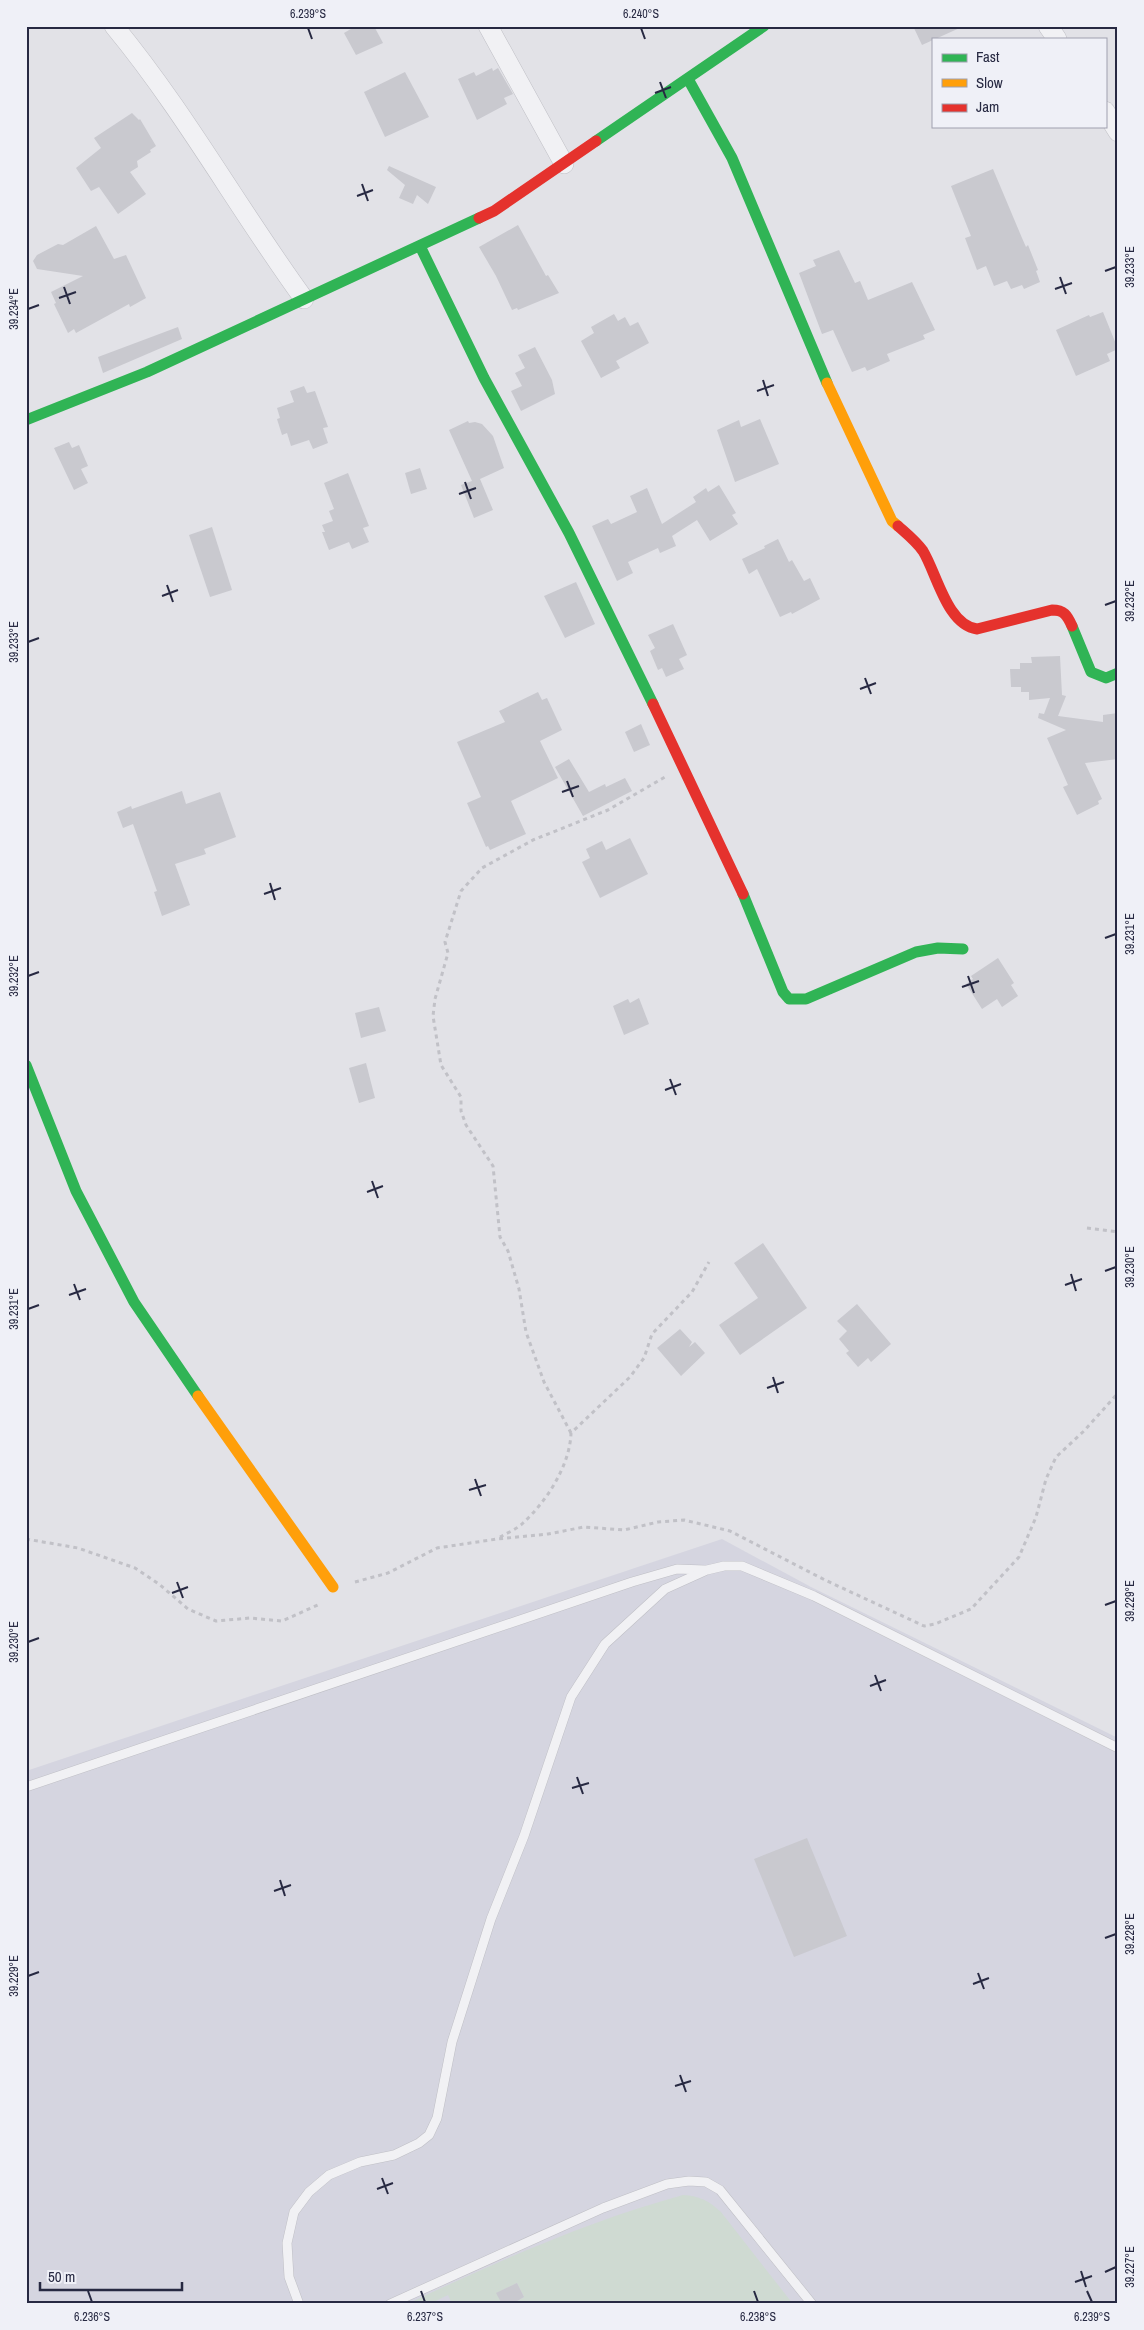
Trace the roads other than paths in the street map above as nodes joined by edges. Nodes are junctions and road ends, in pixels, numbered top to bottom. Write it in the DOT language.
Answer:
graph roads {
  1 [pos="114,26"];
  2 [pos="488,26"];
  3 [pos="764,26"];
  4 [pos="1048,26"];
  5 [pos="1056,38"];
  6 [pos="688,79"];
  7 [pos="1106,113"];
  8 [pos="1118,132"];
  9 [pos="564,164"];
  10 [pos="420,246"];
  11 [pos="304,299"];
  12 [pos="26,420"];
  13 [pos="1118,673"];
  14 [pos="963,949"];
  15 [pos="26,1066"];
  16 [pos="707,1570"];
  17 [pos="334,1587"];
  18 [pos="1118,1748"];
  19 [pos="26,1788"];
  20 [pos="299,2304"];
  21 [pos="390,2304"];
  22 [pos="812,2304"];
  1 -- 11 [label="street"];
  2 -- 9 [label="street"];
  3 -- 6 [label="street"];
  4 -- 5 [label="street"];
  6 -- 9 [label="street"];
  6 -- 13 [label="street"];
  7 -- 8 [label="street"];
  9 -- 10 [label="street"];
  10 -- 11 [label="street"];
  10 -- 14 [label="street"];
  11 -- 12 [label="street"];
  15 -- 17 [label="street"];
  16 -- 18 [label="lane"];
  16 -- 19 [label="lane"];
  16 -- 20 [label="lane"];
  21 -- 22 [label="lane"];
}
